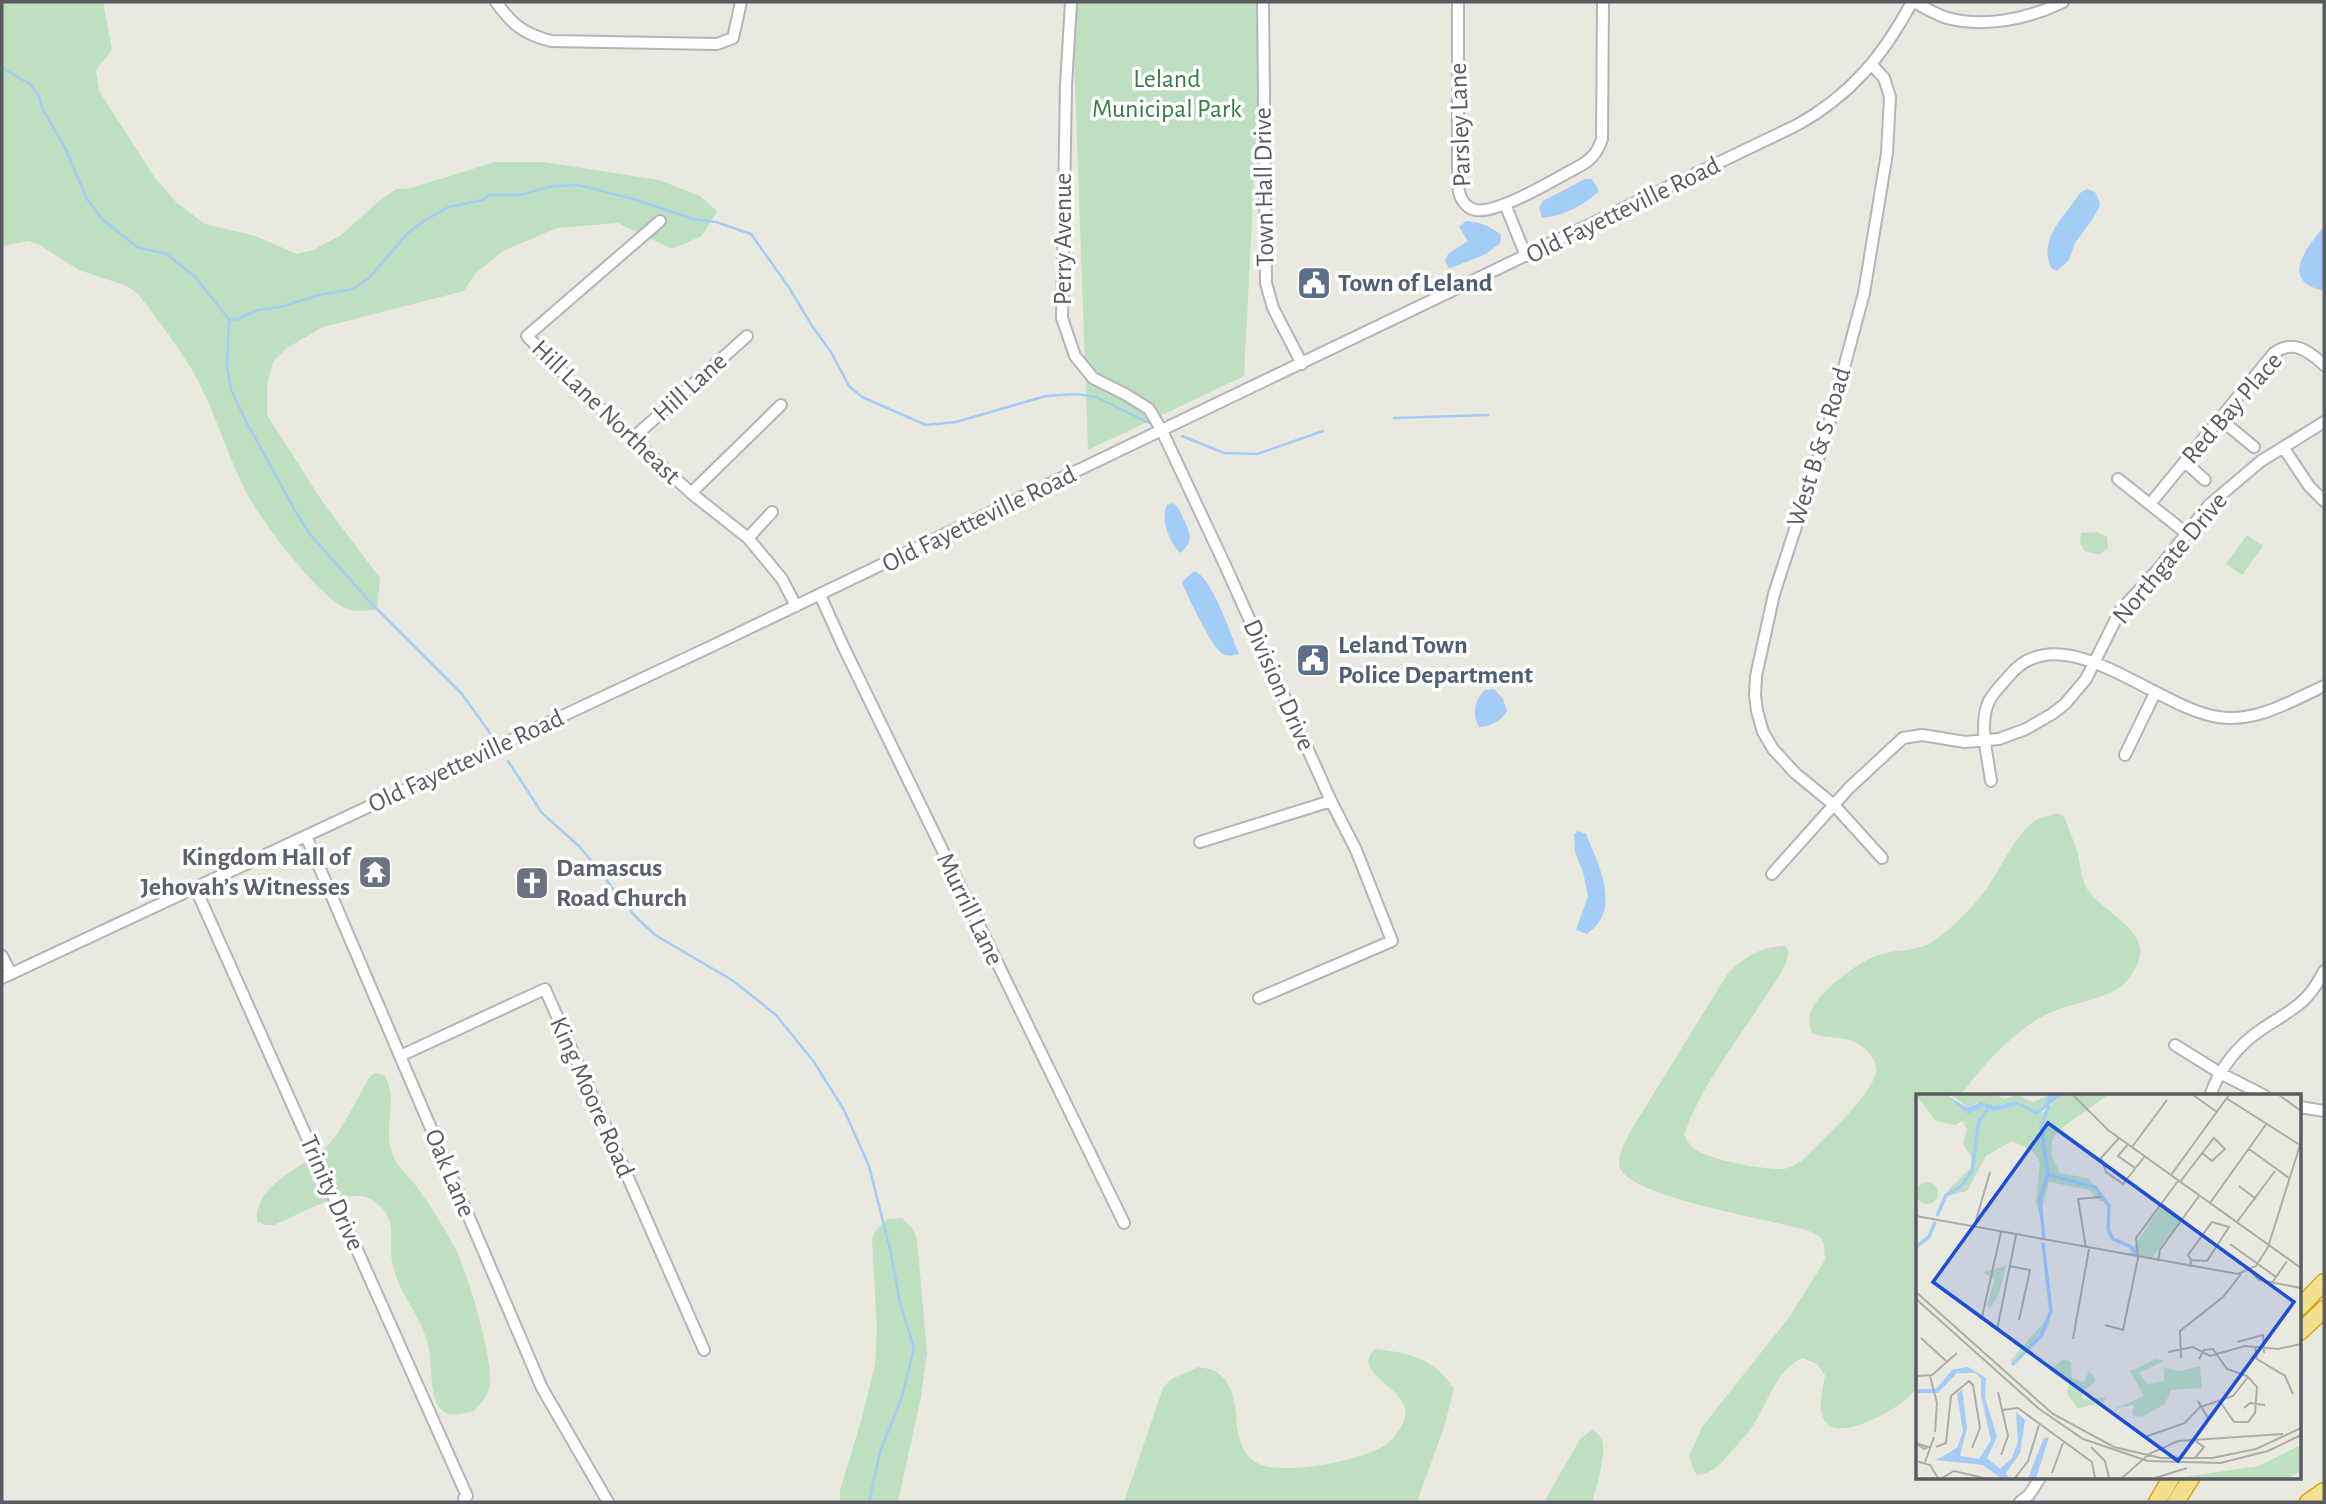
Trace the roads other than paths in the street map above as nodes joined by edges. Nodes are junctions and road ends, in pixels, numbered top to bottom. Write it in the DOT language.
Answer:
graph roads {
  1 [pos="496,2"];
  2 [pos="741,2"];
  3 [pos="1071,2"];
  4 [pos="1263,2"];
  5 [pos="1458,2"];
  6 [pos="1603,2"];
  7 [pos="1912,2"];
  8 [pos="2063,2"];
  9 [pos="1872,65"];
  10 [pos="1505,204"];
  11 [pos="660,221"];
  12 [pos="1526,256"];
  13 [pos="747,335"];
  14 [pos="1302,364"];
  15 [pos="2324,365"];
  16 [pos="781,405"];
  17 [pos="2220,419"];
  18 [pos="2324,422"];
  19 [pos="1162,431"];
  20 [pos="633,438"];
  21 [pos="2253,447"];
  22 [pos="2283,447"];
  23 [pos="2185,462"];
  24 [pos="2118,479"];
  25 [pos="2205,480"];
  26 [pos="691,494"];
  27 [pos="2324,501"];
  28 [pos="2150,504"];
  29 [pos="772,512"];
  30 [pos="2186,533"];
  31 [pos="748,538"];
  32 [pos="820,595"];
  33 [pos="796,606"];
  34 [pos="2095,663"];
  35 [pos="2324,687"];
  36 [pos="2155,693"];
  37 [pos="1986,741"];
  38 [pos="2125,755"];
  39 [pos="1991,780"];
  40 [pos="1331,802"];
  41 [pos="1834,805"];
  42 [pos="306,836"];
  43 [pos="1200,842"];
  44 [pos="1882,858"];
  45 [pos="1772,874"];
  46 [pos="195,887"];
  47 [pos="2,956"];
  48 [pos="2324,971"];
  49 [pos="6,976"];
  50 [pos="1259,998"];
  51 [pos="2175,1045"];
  52 [pos="400,1056"];
  53 [pos="2220,1073"];
  54 [pos="2211,1094"];
  55 [pos="2261,1094"];
  56 [pos="2302,1107"];
  57 [pos="2324,1111"];
  58 [pos="1124,1223"];
  59 [pos="2324,1282"];
  60 [pos="2302,1305"];
  61 [pos="2324,1309"];
  62 [pos="2302,1330"];
  63 [pos="704,1350"];
  64 [pos="2038,1480"];
  65 [pos="2170,1480"];
  66 [pos="2190,1480"];
  67 [pos="2324,1491"];
  68 [pos="464,1498"];
  69 [pos="608,1502"];
  70 [pos="2020,1502"];
  71 [pos="2157,1502"];
  72 [pos="2176,1502"];
  73 [pos="2308,1502"];
  1 -- 2 [label="street"];
  3 -- 19 [label="street, Perry Avenue"];
  4 -- 14 [label="street, Town Hall Drive"];
  5 -- 10 [label="street, Parsley Lane"];
  6 -- 10 [label="street, Parsley Lane"];
  7 -- 8 [label="street"];
  7 -- 9 [label="street, Old Fayetteville Road"];
  9 -- 12 [label="street, Old Fayetteville Road"];
  9 -- 41 [label="street, West B & S Road"];
  10 -- 12 [label="street, Parsley Lane"];
  11 -- 20 [label="street, Hill Lane Northeast"];
  12 -- 14 [label="street, Old Fayetteville Road"];
  13 -- 20 [label="street, Hill Lane"];
  14 -- 19 [label="street, Old Fayetteville Road"];
  15 -- 17 [label="street, Red Bay Place"];
  16 -- 26 [label="street, Hill Lane Northeast"];
  17 -- 21 [label="street"];
  17 -- 23 [label="street, Red Bay Place"];
  18 -- 22 [label="street, Northgate Drive"];
  19 -- 32 [label="street, Old Fayetteville Road"];
  19 -- 40 [label="street, Division Drive"];
  20 -- 26 [label="street, Hill Lane Northeast"];
  22 -- 27 [label="street"];
  22 -- 30 [label="street, Northgate Drive"];
  23 -- 25 [label="street"];
  23 -- 28 [label="street, Red Bay Place"];
  24 -- 28 [label="street"];
  26 -- 31 [label="street, Hill Lane Northeast"];
  28 -- 30 [label="street"];
  29 -- 31 [label="street"];
  30 -- 34 [label="street, Northgate Drive"];
  31 -- 33 [label="street"];
  32 -- 33 [label="street, Old Fayetteville Road"];
  32 -- 58 [label="street, Murrill Lane"];
  33 -- 42 [label="street, Old Fayetteville Road"];
  34 -- 36 [label="street"];
  34 -- 37 [label="street, Northgate Drive"];
  34 -- 37 [label="street"];
  35 -- 36 [label="street"];
  36 -- 38 [label="street"];
  37 -- 39 [label="street"];
  37 -- 41 [label="street, Northgate Drive"];
  40 -- 43 [label="street"];
  40 -- 50 [label="street, Division Drive"];
  41 -- 44 [label="street, West B & S Road"];
  41 -- 45 [label="street, Northgate Drive"];
  42 -- 46 [label="street, Old Fayetteville Road"];
  42 -- 52 [label="street, Oak Lane"];
  46 -- 49 [label="street, Old Fayetteville Road"];
  46 -- 68 [label="street, Trinity Drive"];
  47 -- 49 [label="street"];
  48 -- 53 [label="street"];
  51 -- 53 [label="street"];
  52 -- 63 [label="street, King Moore Road"];
  52 -- 69 [label="street, Oak Lane"];
  53 -- 54 [label="street"];
  53 -- 55 [label="street"];
  56 -- 57 [label="street"];
  59 -- 60 [label="highway"];
  61 -- 62 [label="highway"];
  64 -- 70 [label="street"];
  65 -- 71 [label="highway"];
  66 -- 72 [label="highway"];
  67 -- 73 [label="highway"];
}
